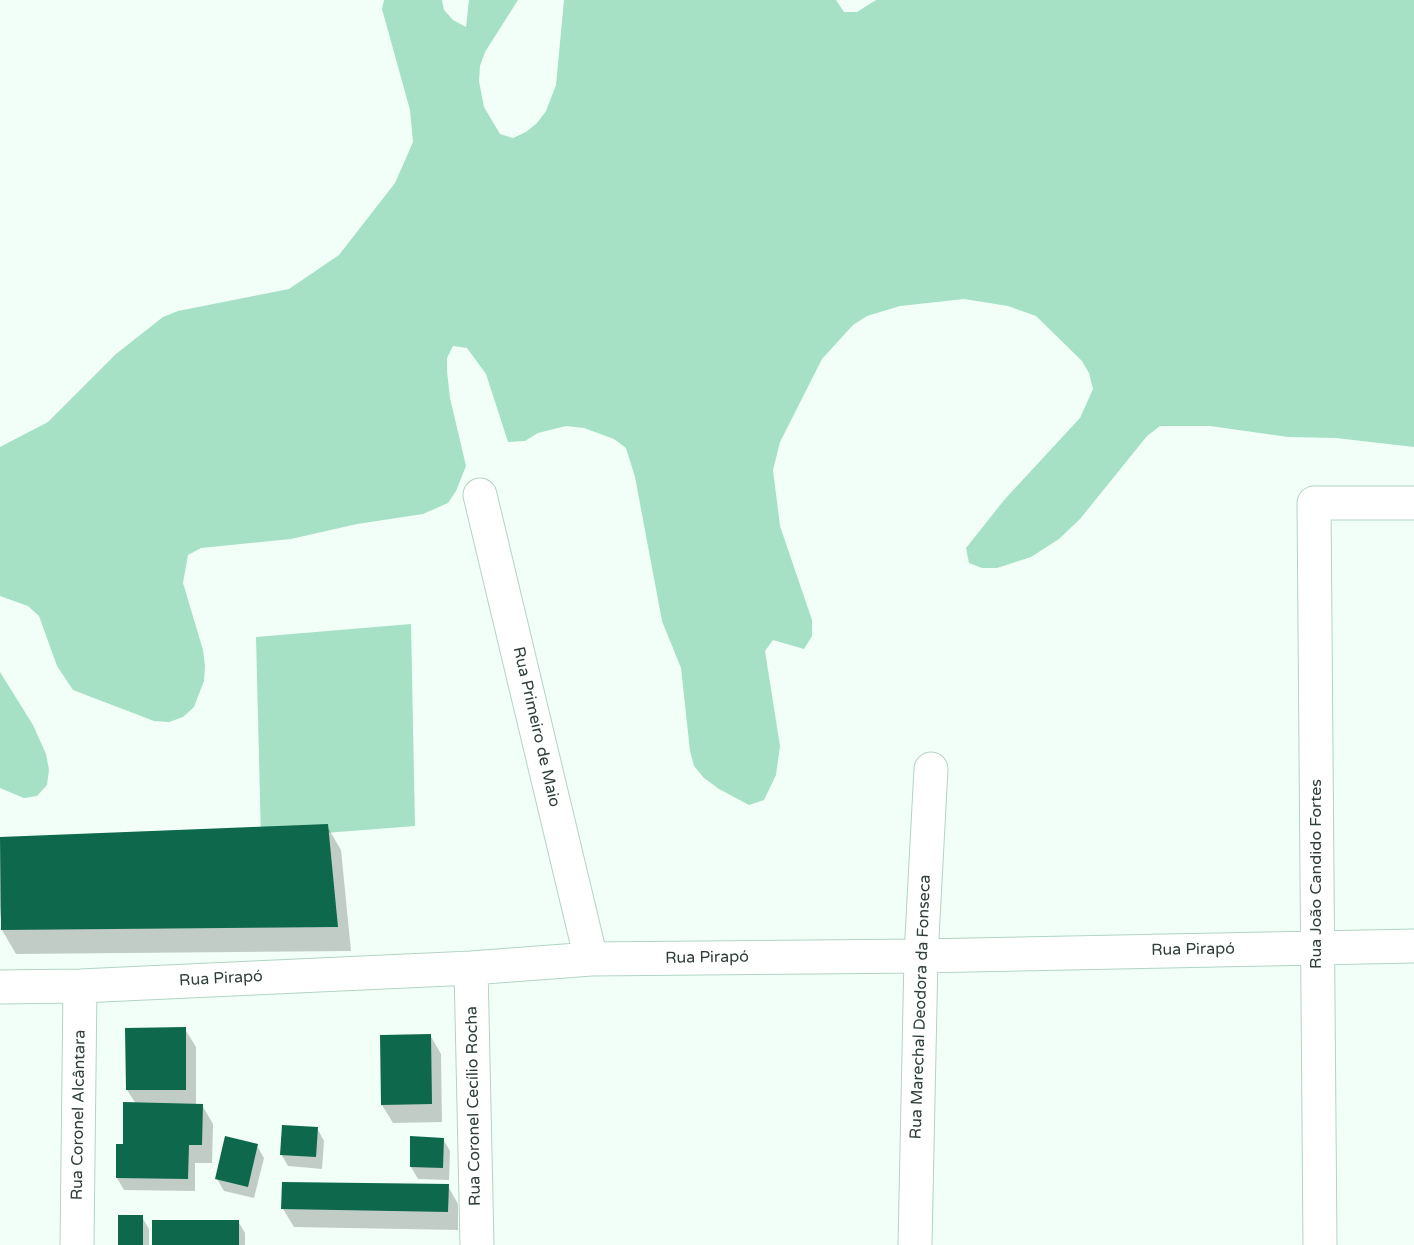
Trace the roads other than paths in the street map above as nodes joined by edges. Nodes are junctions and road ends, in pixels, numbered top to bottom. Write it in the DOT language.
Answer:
graph roads {
  1 [pos="480,495"];
  2 [pos="1414,503"];
  3 [pos="931,770"];
  4 [pos="1414,946"];
  5 [pos="1318,947"];
  6 [pos="921,956"];
  7 [pos="591,959"];
  8 [pos="471,968"];
  9 [pos="80,986"];
  10 [pos="0,987"];
  11 [pos="77,1245"];
  12 [pos="477,1245"];
  13 [pos="915,1245"];
  14 [pos="1320,1245"];
  1 -- 7 [label="street, Rua Primeiro de Maio"];
  2 -- 5 [label="street, Rua João Candido Fortes"];
  3 -- 6 [label="street, Rua Marechal Deodora da Fonseca"];
  4 -- 5 [label="street, Rua Pirapó"];
  5 -- 6 [label="street, Rua Pirapó"];
  5 -- 14 [label="street, Rua João Candido Fortes"];
  6 -- 7 [label="street, Rua Pirapó"];
  6 -- 13 [label="street, Rua Marechal Deodora da Fonseca"];
  7 -- 8 [label="street, Rua Pirapó"];
  8 -- 9 [label="street, Rua Pirapó"];
  8 -- 12 [label="street, Rua Coronel Cecílio Rocha"];
  9 -- 10 [label="street, Rua Pirapó"];
  9 -- 11 [label="street, Rua Coronel Alcântara"];
}
